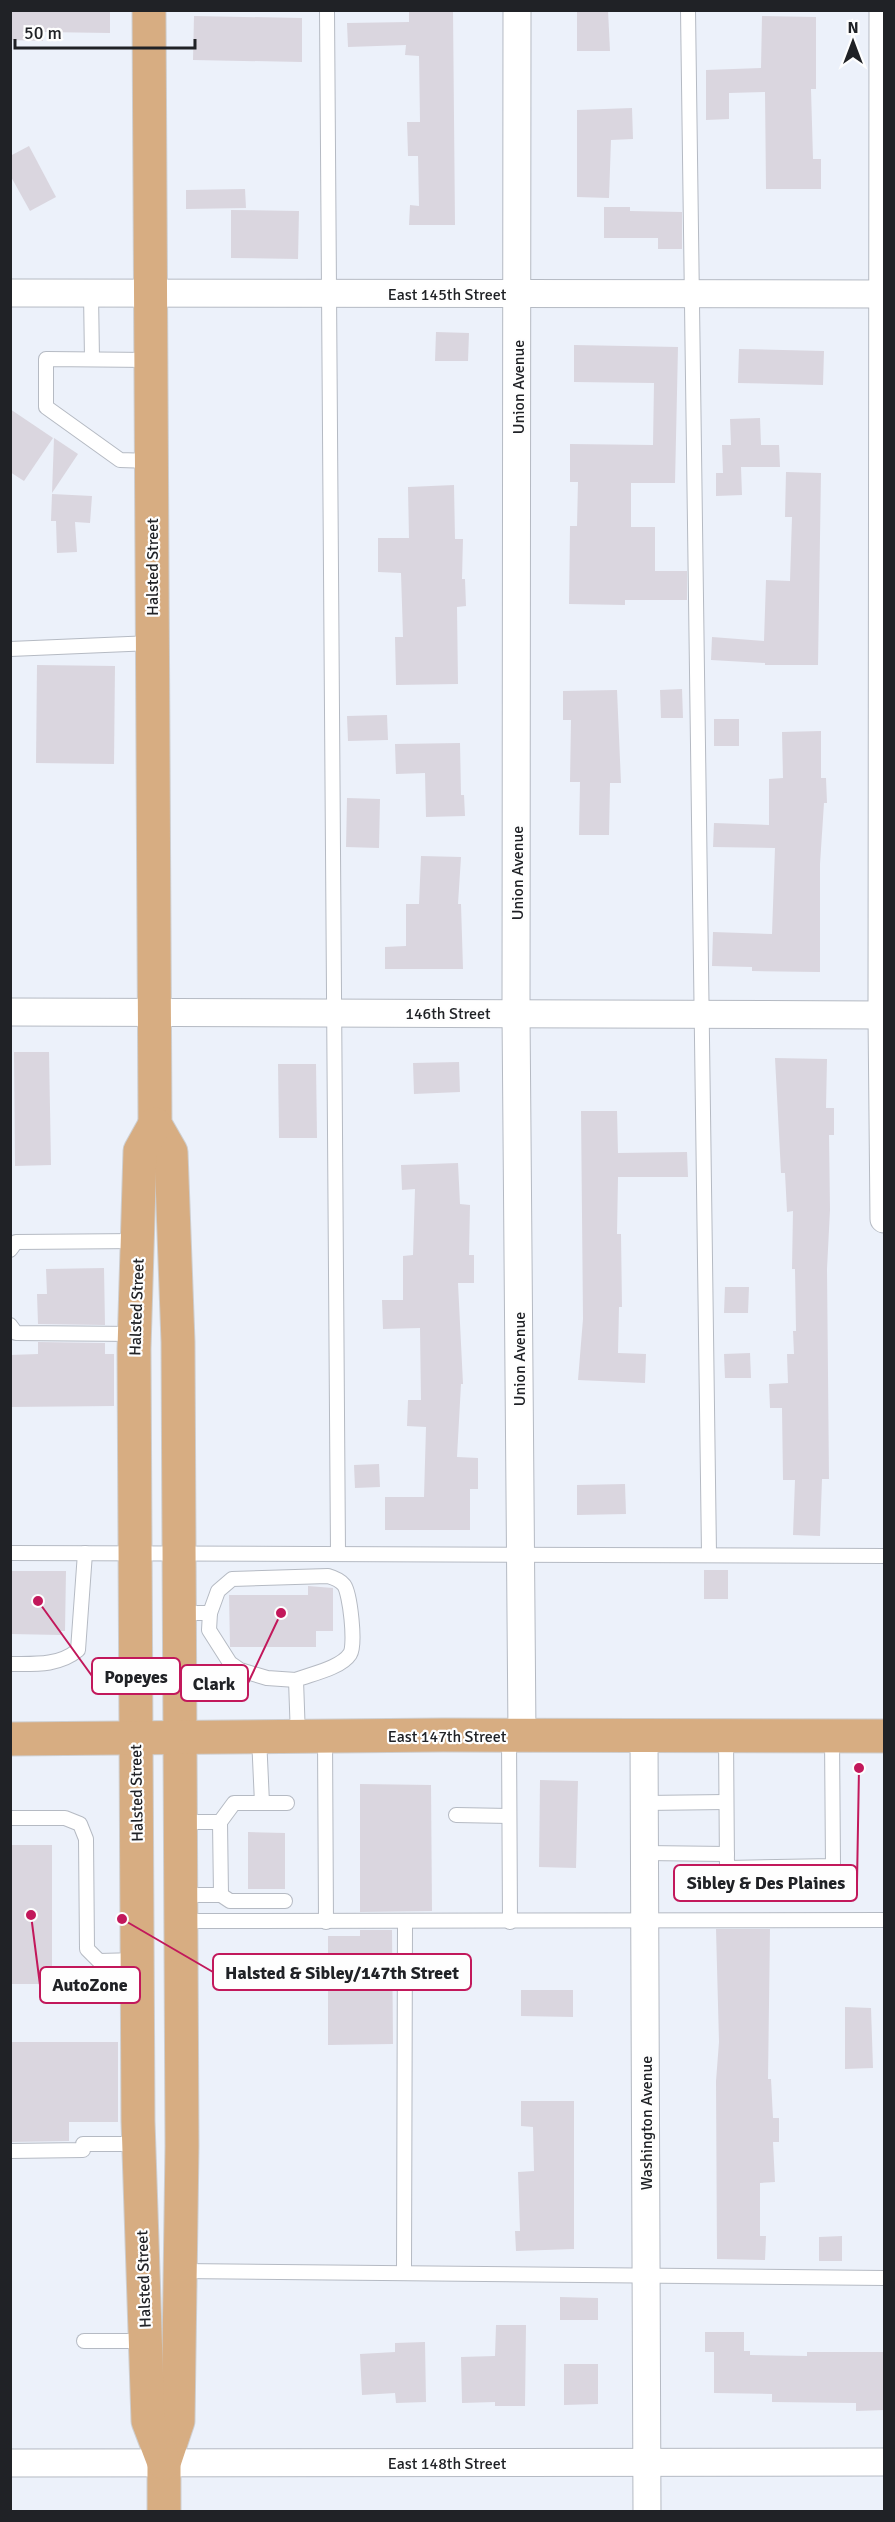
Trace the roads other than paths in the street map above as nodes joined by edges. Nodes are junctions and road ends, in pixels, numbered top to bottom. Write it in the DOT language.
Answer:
graph roads {
  1 [pos="149,10"];
  2 [pos="327,10"];
  3 [pos="517,10"];
  4 [pos="688,10"];
  5 [pos="883,10"];
  6 [pos="10,293"];
  7 [pos="91,294"];
  8 [pos="150,294"];
  9 [pos="330,294"];
  10 [pos="518,294"];
  11 [pos="692,294"];
  12 [pos="884,294"];
  13 [pos="92,359"];
  14 [pos="149,360"];
  15 [pos="151,461"];
  16 [pos="152,643"];
  17 [pos="10,648"];
  18 [pos="10,1012"];
  19 [pos="154,1012"];
  20 [pos="335,1013"];
  21 [pos="516,1013"];
  22 [pos="700,1014"];
  23 [pos="883,1014"];
  24 [pos="155,1124"];
  25 [pos="885,1219"];
  26 [pos="138,1241"];
  27 [pos="10,1250"];
  28 [pos="10,1325"];
  29 [pos="135,1334"];
  30 [pos="10,1553"];
  31 [pos="85,1553"];
  32 [pos="135,1553"];
  33 [pos="179,1553"];
  34 [pos="338,1553"];
  35 [pos="520,1554"];
  36 [pos="709,1554"];
  37 [pos="885,1556"];
  38 [pos="194,1613"];
  39 [pos="10,1664"];
  40 [pos="296,1680"];
  41 [pos="515,1736"];
  42 [pos="644,1736"];
  43 [pos="726,1736"];
  44 [pos="832,1736"];
  45 [pos="885,1736"];
  46 [pos="259,1737"];
  47 [pos="311,1737"];
  48 [pos="135,1738"];
  49 [pos="178,1738"];
  50 [pos="10,1739"];
  51 [pos="726,1802"];
  52 [pos="262,1803"];
  53 [pos="287,1803"];
  54 [pos="645,1803"];
  55 [pos="456,1815"];
  56 [pos="509,1816"];
  57 [pos="10,1818"];
  58 [pos="179,1822"];
  59 [pos="220,1822"];
  60 [pos="645,1853"];
  61 [pos="727,1854"];
  62 [pos="221,1895"];
  63 [pos="285,1901"];
  64 [pos="180,1908"];
  65 [pos="885,1920"];
  66 [pos="326,1922"];
  67 [pos="510,1922"];
  68 [pos="646,1922"];
  69 [pos="405,1923"];
  70 [pos="137,1960"];
  71 [pos="139,2144"];
  72 [pos="10,2151"];
  73 [pos="181,2271"];
  74 [pos="404,2273"];
  75 [pos="647,2276"];
  76 [pos="885,2278"];
  77 [pos="84,2341"];
  78 [pos="144,2341"];
  79 [pos="647,2462"];
  80 [pos="885,2462"];
  81 [pos="10,2463"];
  82 [pos="164,2463"];
  83 [pos="164,2511"];
  84 [pos="647,2511"];
  1 -- 8 [label="main road, Halsted Street"];
  2 -- 9 [label="lane"];
  3 -- 10 [label="street, Union Avenue"];
  4 -- 11 [label="lane"];
  5 -- 12 [label="street"];
  6 -- 7 [label="street, East 145th Street"];
  7 -- 8 [label="street, East 145th Street"];
  7 -- 13 [label="lane"];
  8 -- 9 [label="street, East 145th Street"];
  8 -- 14 [label="main road, Halsted Street"];
  9 -- 10 [label="street, East 145th Street"];
  9 -- 20 [label="lane"];
  10 -- 11 [label="street, East 145th Street"];
  10 -- 21 [label="street, Union Avenue"];
  11 -- 12 [label="street, East 145th Street"];
  11 -- 22 [label="lane"];
  12 -- 23 [label="street"];
  13 -- 14 [label="lane"];
  13 -- 15 [label="lane"];
  14 -- 15 [label="main road, Halsted Street"];
  15 -- 16 [label="main road, Halsted Street"];
  16 -- 17 [label="lane"];
  16 -- 19 [label="main road, Halsted Street"];
  18 -- 19 [label="street, 146th Street"];
  19 -- 20 [label="street, 146th Street"];
  19 -- 24 [label="main road, Halsted Street"];
  20 -- 21 [label="street, 146th Street"];
  20 -- 34 [label="lane"];
  21 -- 22 [label="street, 146th Street"];
  21 -- 35 [label="street, Union Avenue"];
  22 -- 23 [label="street, 146th Street"];
  22 -- 36 [label="lane"];
  23 -- 25 [label="street"];
  24 -- 26 [label="main road, Halsted Street"];
  24 -- 33 [label="main road, Halsted Street"];
  26 -- 27 [label="lane"];
  26 -- 29 [label="main road, Halsted Street"];
  28 -- 29 [label="lane"];
  29 -- 32 [label="main road, Halsted Street"];
  30 -- 31 [label="lane"];
  31 -- 32 [label="lane"];
  31 -- 39 [label="lane"];
  32 -- 33 [label="lane"];
  32 -- 48 [label="main road, Halsted Street"];
  33 -- 34 [label="lane"];
  33 -- 38 [label="main road, Halsted Street"];
  34 -- 35 [label="lane"];
  35 -- 36 [label="lane"];
  35 -- 41 [label="street, Union Avenue"];
  36 -- 37 [label="lane"];
  38 -- 40 [label="lane"];
  38 -- 40 [label="lane"];
  38 -- 49 [label="main road, Halsted Street"];
  40 -- 47 [label="lane"];
  41 -- 42 [label="main road, East 147th Street"];
  41 -- 47 [label="main road, East 147th Street"];
  41 -- 56 [label="lane"];
  42 -- 43 [label="main road, East 147th Street"];
  42 -- 54 [label="street, Washington Avenue"];
  43 -- 44 [label="main road, East 147th Street"];
  43 -- 51 [label="lane"];
  44 -- 45 [label="main road, East 147th Street"];
  44 -- 61 [label="lane"];
  46 -- 47 [label="main road, East 147th Street"];
  46 -- 49 [label="main road, East 147th Street"];
  46 -- 52 [label="lane"];
  47 -- 66 [label="lane"];
  48 -- 49 [label="main road, East 147th Street"];
  48 -- 50 [label="main road, East 147th Street"];
  48 -- 70 [label="main road, Halsted Street"];
  49 -- 58 [label="main road, Halsted Street"];
  51 -- 54 [label="lane"];
  51 -- 61 [label="lane"];
  52 -- 53 [label="lane"];
  52 -- 59 [label="lane"];
  54 -- 60 [label="street, Washington Avenue"];
  55 -- 56 [label="lane"];
  56 -- 67 [label="lane"];
  57 -- 70 [label="lane"];
  58 -- 59 [label="lane"];
  58 -- 64 [label="main road, Halsted Street"];
  59 -- 62 [label="lane"];
  60 -- 61 [label="lane"];
  60 -- 68 [label="street, Washington Avenue"];
  62 -- 63 [label="lane"];
  62 -- 64 [label="lane"];
  64 -- 66 [label="lane"];
  64 -- 73 [label="main road, Halsted Street"];
  65 -- 68 [label="lane"];
  66 -- 69 [label="lane"];
  67 -- 68 [label="lane"];
  67 -- 69 [label="lane"];
  68 -- 75 [label="street, Washington Avenue"];
  69 -- 74 [label="lane"];
  70 -- 71 [label="main road, Halsted Street"];
  71 -- 72 [label="lane"];
  71 -- 78 [label="main road, Halsted Street"];
  73 -- 74 [label="lane"];
  73 -- 82 [label="main road, Halsted Street"];
  74 -- 75 [label="lane"];
  75 -- 76 [label="lane"];
  75 -- 79 [label="street, Washington Avenue"];
  77 -- 78 [label="lane"];
  78 -- 82 [label="main road, Halsted Street"];
  79 -- 80 [label="street, East 148th Street"];
  79 -- 82 [label="street, East 148th Street"];
  79 -- 84 [label="street, Washington Avenue"];
  81 -- 82 [label="street, East 148th Street"];
  82 -- 83 [label="main road, Halsted Street"];
}
